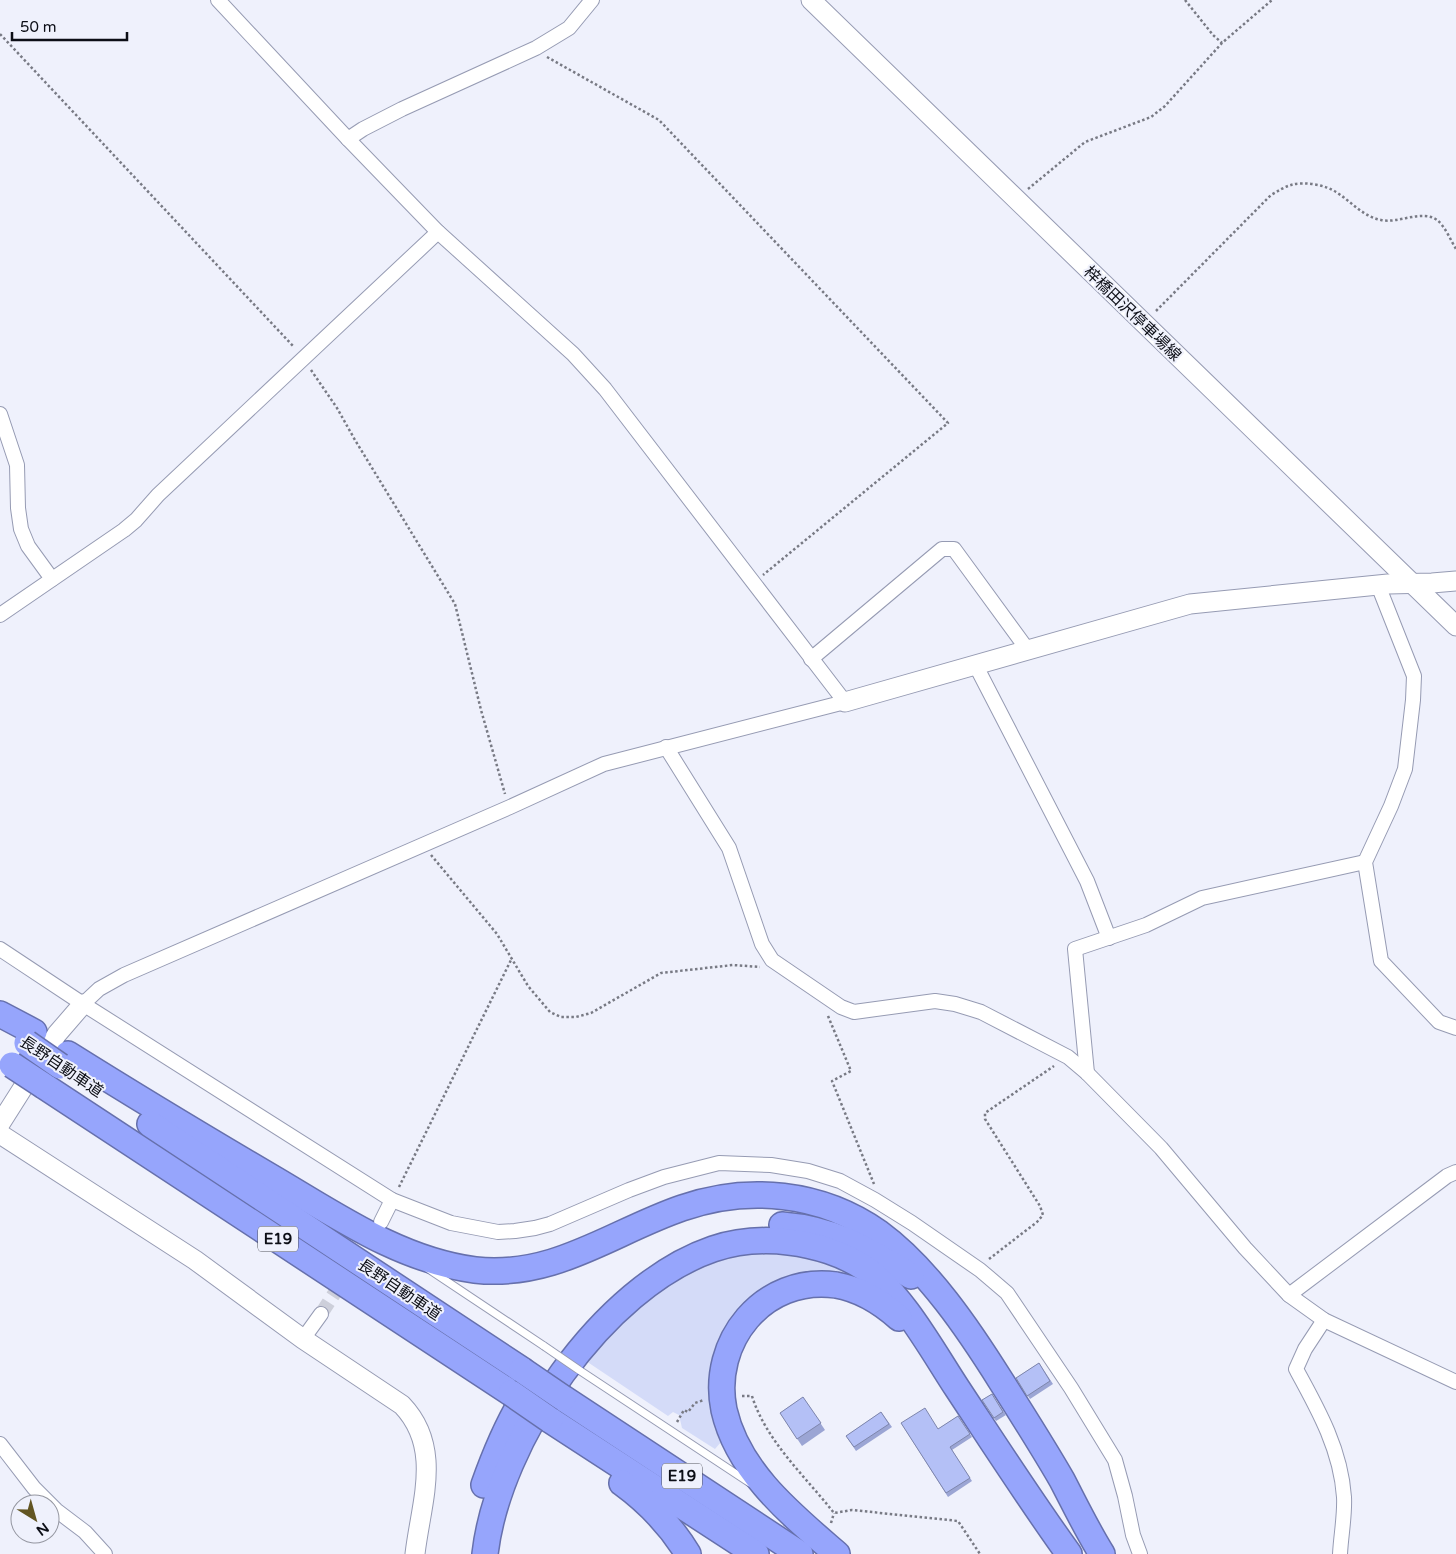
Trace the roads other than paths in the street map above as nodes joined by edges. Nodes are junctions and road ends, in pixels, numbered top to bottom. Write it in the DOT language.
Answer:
graph roads {
  1 [pos="218,0"];
  2 [pos="592,0"];
  3 [pos="811,0"];
  4 [pos="348,139"];
  5 [pos="438,232"];
  6 [pos="0,414"];
  7 [pos="52,579"];
  8 [pos="1456,581"];
  9 [pos="1411,584"];
  10 [pos="1378,585"];
  11 [pos="0,615"];
  12 [pos="1456,626"];
  13 [pos="1027,649"];
  14 [pos="811,658"];
  15 [pos="976,664"];
  16 [pos="845,702"];
  17 [pos="666,747"];
  18 [pos="1365,862"];
  19 [pos="1109,938"];
  20 [pos="0,948"];
  21 [pos="83,1004"];
  22 [pos="0,1014"];
  23 [pos="0,1025"];
  24 [pos="1456,1028"];
  25 [pos="30,1038"];
  26 [pos="64,1060"];
  27 [pos="6,1061"];
  28 [pos="1087,1073"];
  29 [pos="0,1124"];
  30 [pos="0,1134"];
  31 [pos="1456,1172"];
  32 [pos="392,1200"];
  33 [pos="381,1222"];
  34 [pos="414,1255"];
  35 [pos="1289,1295"];
  36 [pos="321,1314"];
  37 [pos="957,1314"];
  38 [pos="1324,1320"];
  39 [pos="302,1339"];
  40 [pos="938,1359"];
  41 [pos="1456,1382"];
  42 [pos="547,1425"];
  43 [pos="0,1444"];
  44 [pos="777,1500"];
  45 [pos="105,1554"];
  46 [pos="416,1554"];
  47 [pos="468,1554"];
  48 [pos="485,1554"];
  49 [pos="688,1554"];
  50 [pos="756,1554"];
  51 [pos="800,1554"];
  52 [pos="837,1554"];
  53 [pos="1069,1554"];
  54 [pos="1102,1554"];
  55 [pos="1140,1554"];
  56 [pos="1340,1554"];
  1 -- 4 [label="street"];
  2 -- 4 [label="street"];
  3 -- 9 [label="street, 梓橋田沢停車場線"];
  4 -- 5 [label="street"];
  5 -- 7 [label="street"];
  5 -- 14 [label="street"];
  6 -- 7 [label="street"];
  7 -- 11 [label="street"];
  8 -- 9 [label="street"];
  9 -- 10 [label="street"];
  9 -- 12 [label="street, 梓橋田沢停車場線"];
  10 -- 13 [label="street"];
  10 -- 18 [label="street"];
  13 -- 14 [label="street"];
  13 -- 15 [label="street"];
  14 -- 16 [label="street"];
  15 -- 16 [label="street"];
  15 -- 19 [label="street"];
  16 -- 17 [label="street"];
  17 -- 21 [label="street"];
  17 -- 28 [label="street"];
  18 -- 19 [label="street"];
  18 -- 24 [label="street"];
  19 -- 28 [label="street"];
  20 -- 21 [label="street"];
  21 -- 29 [label="street"];
  21 -- 32 [label="street"];
  22 -- 25 [label="highway"];
  23 -- 25 [label="highway, 長野自動車道 / E19"];
  25 -- 26 [label="highway, 長野自動車道 / E19, bridge"];
  26 -- 34 [label="highway"];
  26 -- 51 [label="highway, 長野自動車道 / E19, bridge"];
  27 -- 42 [label="highway, 長野自動車道 / E19, bridge"];
  28 -- 35 [label="street"];
  30 -- 39 [label="street"];
  31 -- 35 [label="street"];
  32 -- 33 [label="street"];
  32 -- 55 [label="street"];
  34 -- 37 [label="highway"];
  34 -- 44 [label="lane, bridge"];
  35 -- 38 [label="street"];
  36 -- 39 [label="street"];
  37 -- 47 [label="highway"];
  37 -- 54 [label="highway"];
  38 -- 41 [label="street"];
  38 -- 56 [label="street"];
  39 -- 46 [label="street"];
  40 -- 44 [label="highway"];
  40 -- 48 [label="highway"];
  40 -- 53 [label="highway"];
  42 -- 49 [label="highway"];
  42 -- 50 [label="highway, 長野自動車道 / E19"];
  43 -- 45 [label="street"];
  44 -- 52 [label="highway"];
}
